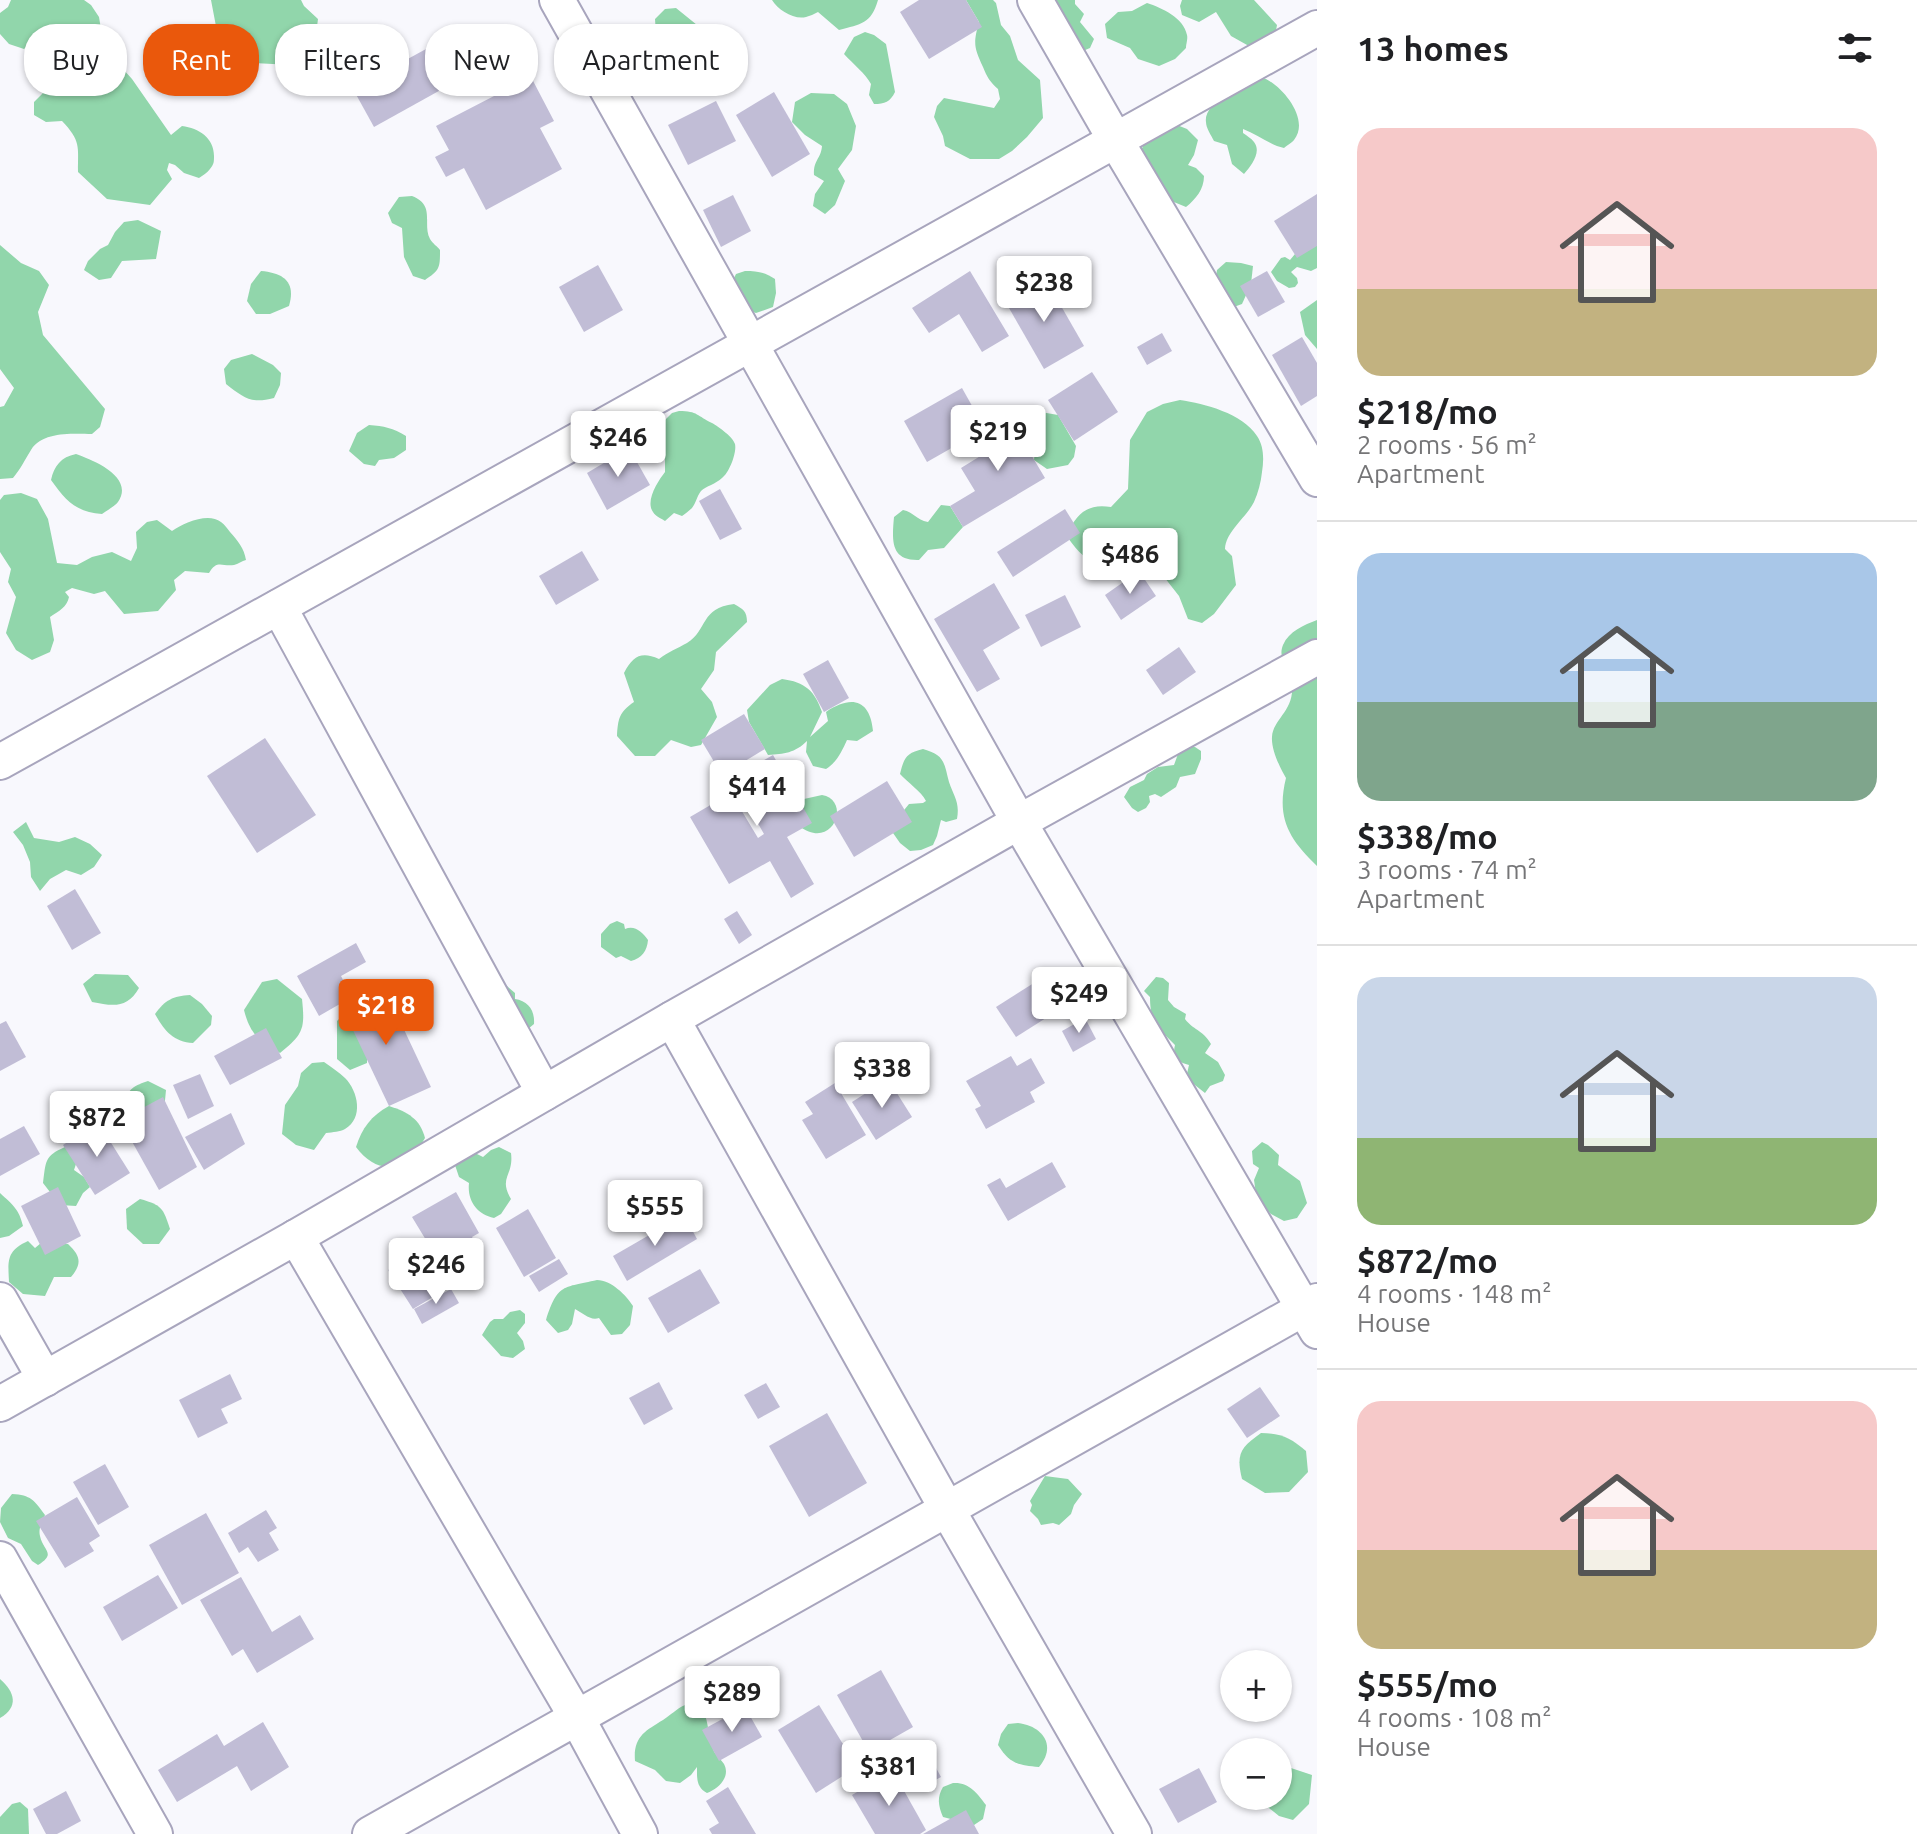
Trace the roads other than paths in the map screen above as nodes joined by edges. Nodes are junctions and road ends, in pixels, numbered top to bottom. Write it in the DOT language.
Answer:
graph roads {
  1 [pos="557,0"];
  2 [pos="1035,0"];
  3 [pos="1317,28"];
  4 [pos="1116,141"];
  5 [pos="751,343"];
  6 [pos="1317,479"];
  7 [pos="279,607"];
  8 [pos="1317,657"];
  9 [pos="0,762"];
  10 [pos="1019,822"];
  11 [pos="672,1019"];
  12 [pos="544,1093"];
  13 [pos="296,1237"];
  14 [pos="0,1300"];
  15 [pos="1312,1313"];
  16 [pos="45,1379"];
  17 [pos="0,1404"];
  18 [pos="947,1509"];
  19 [pos="0,1559"];
  20 [pos="577,1718"];
  21 [pos="155,1834"];
  22 [pos="370,1834"];
  23 [pos="640,1834"];
  24 [pos="1134,1834"];
  1 -- 5 [label="street"];
  2 -- 4 [label="street"];
  3 -- 4 [label="street"];
  4 -- 5 [label="street"];
  4 -- 6 [label="street"];
  5 -- 7 [label="street"];
  5 -- 10 [label="street"];
  7 -- 9 [label="street"];
  7 -- 12 [label="street"];
  8 -- 10 [label="street"];
  10 -- 11 [label="street"];
  10 -- 15 [label="street"];
  11 -- 12 [label="street"];
  11 -- 18 [label="street"];
  12 -- 13 [label="street"];
  13 -- 16 [label="street"];
  13 -- 20 [label="street"];
  14 -- 16 [label="street"];
  15 -- 18 [label="street"];
  16 -- 17 [label="street"];
  18 -- 20 [label="street"];
  18 -- 24 [label="street"];
  19 -- 21 [label="street"];
  20 -- 22 [label="street"];
  20 -- 23 [label="street"];
}
